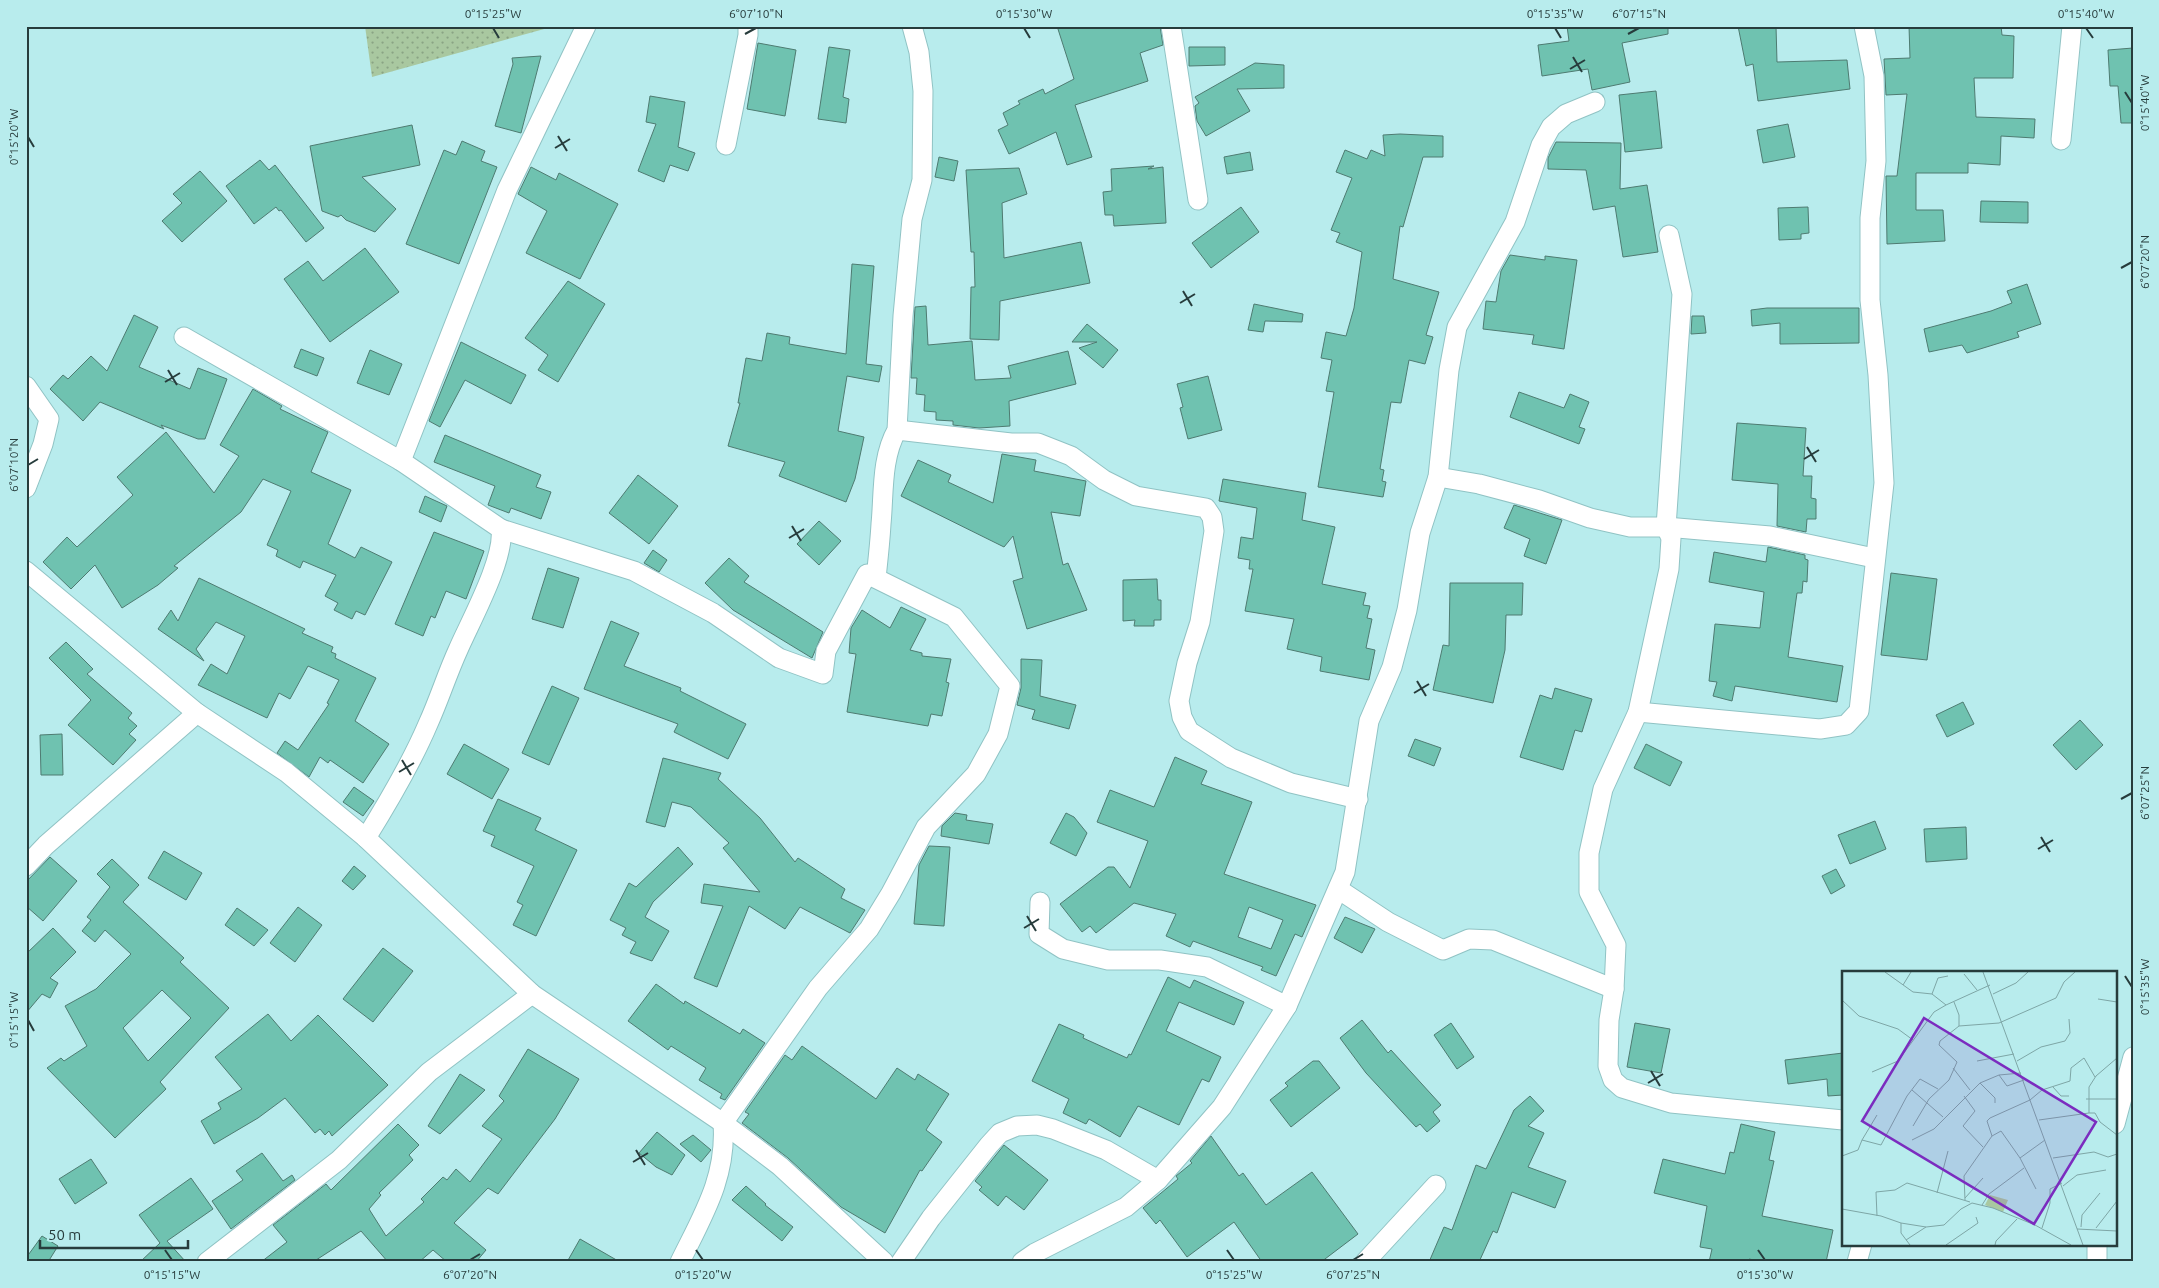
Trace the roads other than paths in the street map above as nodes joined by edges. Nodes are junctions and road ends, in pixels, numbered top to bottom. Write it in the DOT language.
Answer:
graph roads {
  1 [pos="586,26"];
  2 [pos="748,26"];
  3 [pos="912,26"];
  4 [pos="1171,26"];
  5 [pos="1864,26"];
  6 [pos="2072,26"];
  7 [pos="1595,102"];
  8 [pos="2061,140"];
  9 [pos="726,145"];
  10 [pos="1198,200"];
  11 [pos="1669,235"];
  12 [pos="184,337"];
  13 [pos="26,386"];
  14 [pos="896,430"];
  15 [pos="401,461"];
  16 [pos="1438,477"];
  17 [pos="26,488"];
  18 [pos="1666,527"];
  19 [pos="501,529"];
  20 [pos="1874,558"];
  21 [pos="26,571"];
  22 [pos="876,578"];
  23 [pos="1638,712"];
  24 [pos="197,713"];
  25 [pos="1358,799"];
  26 [pos="366,838"];
  27 [pos="26,866"];
  28 [pos="1338,889"];
  29 [pos="1040,902"];
  30 [pos="1614,989"];
  31 [pos="532,994"];
  32 [pos="1287,1006"];
  33 [pos="2133,1057"];
  34 [pos="1842,1120"];
  35 [pos="2116,1120"];
  36 [pos="724,1123"];
  37 [pos="1158,1180"];
  38 [pos="1436,1185"];
  39 [pos="1861,1246"];
  40 [pos="2097,1246"];
  41 [pos="207,1262"];
  42 [pos="680,1262"];
  43 [pos="884,1262"];
  44 [pos="901,1262"];
  45 [pos="1022,1262"];
  46 [pos="1365,1262"];
  47 [pos="1857,1262"];
  48 [pos="2097,1262"];
  1 -- 15 [label="street"];
  2 -- 9 [label="street"];
  3 -- 14 [label="street"];
  4 -- 10 [label="street"];
  5 -- 20 [label="street"];
  6 -- 8 [label="street"];
  7 -- 16 [label="street"];
  11 -- 18 [label="street"];
  12 -- 15 [label="street"];
  13 -- 17 [label="street"];
  14 -- 22 [label="street"];
  14 -- 25 [label="street"];
  15 -- 19 [label="street"];
  16 -- 18 [label="street"];
  16 -- 25 [label="street"];
  18 -- 20 [label="street"];
  18 -- 23 [label="street"];
  19 -- 22 [label="street"];
  19 -- 26 [label="street"];
  20 -- 23 [label="street"];
  21 -- 24 [label="street"];
  22 -- 36 [label="street"];
  23 -- 30 [label="street"];
  24 -- 26 [label="street"];
  24 -- 27 [label="street"];
  25 -- 28 [label="street"];
  26 -- 31 [label="street"];
  28 -- 30 [label="street"];
  28 -- 32 [label="street"];
  29 -- 32 [label="street"];
  30 -- 34 [label="street"];
  31 -- 36 [label="street"];
  31 -- 41 [label="street"];
  32 -- 37 [label="street"];
  33 -- 35 [label="street"];
  36 -- 42 [label="street"];
  36 -- 43 [label="street"];
  37 -- 44 [label="street"];
  37 -- 45 [label="street"];
  38 -- 46 [label="street"];
  39 -- 47 [label="street"];
  40 -- 48 [label="street"];
}
